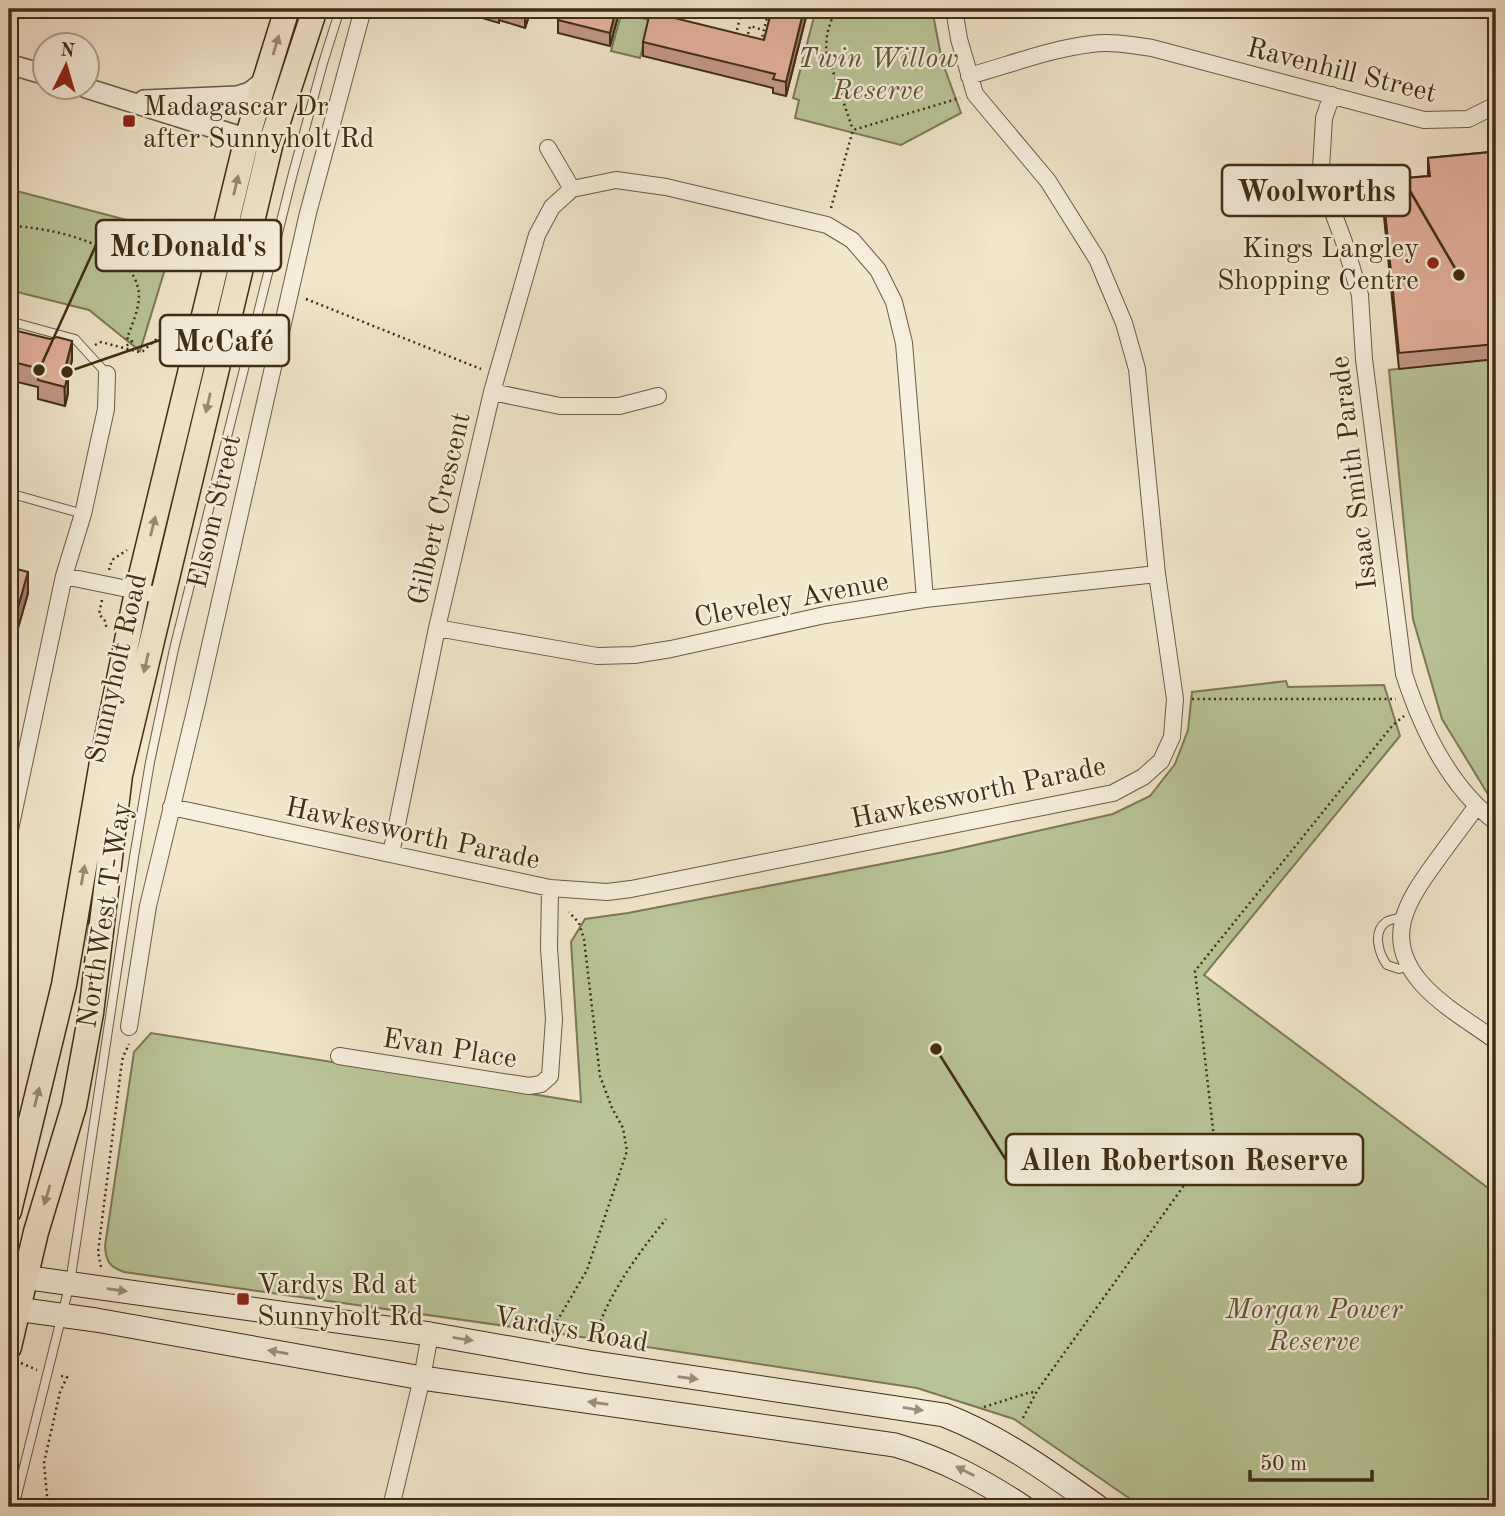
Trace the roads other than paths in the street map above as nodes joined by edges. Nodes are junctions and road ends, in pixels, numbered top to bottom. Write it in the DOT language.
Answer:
graph roads {
  1 [pos="287,9"];
  2 [pos="314,9"];
  3 [pos="340,9"];
  4 [pos="363,9"];
  5 [pos="954,9"];
  6 [pos="9,64"];
  7 [pos="32,71"];
  8 [pos="969,76"];
  9 [pos="264,81"];
  10 [pos="102,93"];
  11 [pos="1332,95"];
  12 [pos="125,100"];
  13 [pos="1496,105"];
  14 [pos="258,142"];
  15 [pos="548,148"];
  16 [pos="572,189"];
  17 [pos="9,321"];
  18 [pos="66,337"];
  19 [pos="59,344"];
  20 [pos="107,374"];
  21 [pos="492,392"];
  22 [pos="658,396"];
  23 [pos="9,493"];
  24 [pos="83,514"];
  25 [pos="1157,573"];
  26 [pos="64,576"];
  27 [pos="137,592"];
  28 [pos="162,596"];
  29 [pos="925,599"];
  30 [pos="437,628"];
  31 [pos="171,807"];
  32 [pos="1476,807"];
  33 [pos="1496,822"];
  34 [pos="9,834"];
  35 [pos="391,854"];
  36 [pos="550,888"];
  37 [pos="1404,917"];
  38 [pos="1410,966"];
  39 [pos="129,1027"];
  40 [pos="1496,1041"];
  41 [pos="339,1056"];
  42 [pos="9,1211"];
  43 [pos="17,1276"];
  44 [pos="70,1283"];
  45 [pos="13,1308"];
  46 [pos="63,1315"];
  47 [pos="430,1334"];
  48 [pos="13,1354"];
  49 [pos="422,1378"];
  50 [pos="14,1507"];
  51 [pos="391,1507"];
  52 [pos="1023,1507"];
  53 [pos="1098,1507"];
  9 -- 1 [label="main road, Sunnyholt Road, one-way"];
  2 -- 14 [label="main road, Sunnyholt Road"];
  3 -- 44 [label="lane, NorthWest T-Way"];
  4 -- 31 [label="street, Elsom Street"];
  5 -- 8 [label="street, Hawkesworth Parade"];
  6 -- 7 [label="street"];
  8 -- 11 [label="street, Ravenhill Street"];
  8 -- 25 [label="street, Hawkesworth Parade"];
  9 -- 12 [label="street"];
  9 -- 14 [label="main road, Sunnyholt Road"];
  10 -- 12 [label="street"];
  11 -- 13 [label="street, Ravenhill Street"];
  11 -- 32 [label="street, Isaac Smith Parade"];
  12 -- 14 [label="street"];
  27 -- 14 [label="main road, Sunnyholt Road, one-way"];
  14 -- 28 [label="main road, Sunnyholt Road, one-way"];
  15 -- 16 [label="street"];
  16 -- 21 [label="street, Gilbert Crescent"];
  16 -- 29 [label="street"];
  17 -- 18 [label="lane"];
  18 -- 19 [label="lane"];
  18 -- 20 [label="lane"];
  20 -- 24 [label="street"];
  21 -- 22 [label="street"];
  21 -- 30 [label="street, Gilbert Crescent"];
  23 -- 24 [label="lane"];
  24 -- 26 [label="street"];
  25 -- 29 [label="street, Cleveley Avenue"];
  25 -- 36 [label="street, Hawkesworth Parade"];
  26 -- 27 [label="street"];
  26 -- 34 [label="street"];
  27 -- 28 [label="street"];
  42 -- 27 [label="main road, Sunnyholt Road, one-way"];
  28 -- 43 [label="main road, Sunnyholt Road, one-way"];
  29 -- 30 [label="street, Cleveley Avenue"];
  30 -- 35 [label="street, Gilbert Crescent"];
  31 -- 35 [label="street, Hawkesworth Parade"];
  31 -- 39 [label="street, Elsom Street"];
  32 -- 33 [label="street, Isaac Smith Parade"];
  32 -- 37 [label="street"];
  35 -- 36 [label="street, Hawkesworth Parade"];
  36 -- 41 [label="street, Evan Place"];
  37 -- 38 [label="street"];
  37 -- 38 [label="lane"];
  38 -- 40 [label="street"];
  43 -- 44 [label="main road, Vardys Road"];
  43 -- 45 [label="main road, Sunnyholt Road"];
  44 -- 46 [label="lane, NorthWest T-Way"];
  44 -- 47 [label="main road, Vardys Road, one-way"];
  45 -- 46 [label="main road"];
  45 -- 48 [label="main road, Sunnyholt Road"];
  49 -- 46 [label="main road, one-way"];
  46 -- 50 [label="lane, NorthWest T-Way"];
  47 -- 49 [label="street"];
  47 -- 53 [label="main road, Vardys Road, one-way"];
  49 -- 51 [label="street"];
  52 -- 49 [label="main road, one-way"];
}
